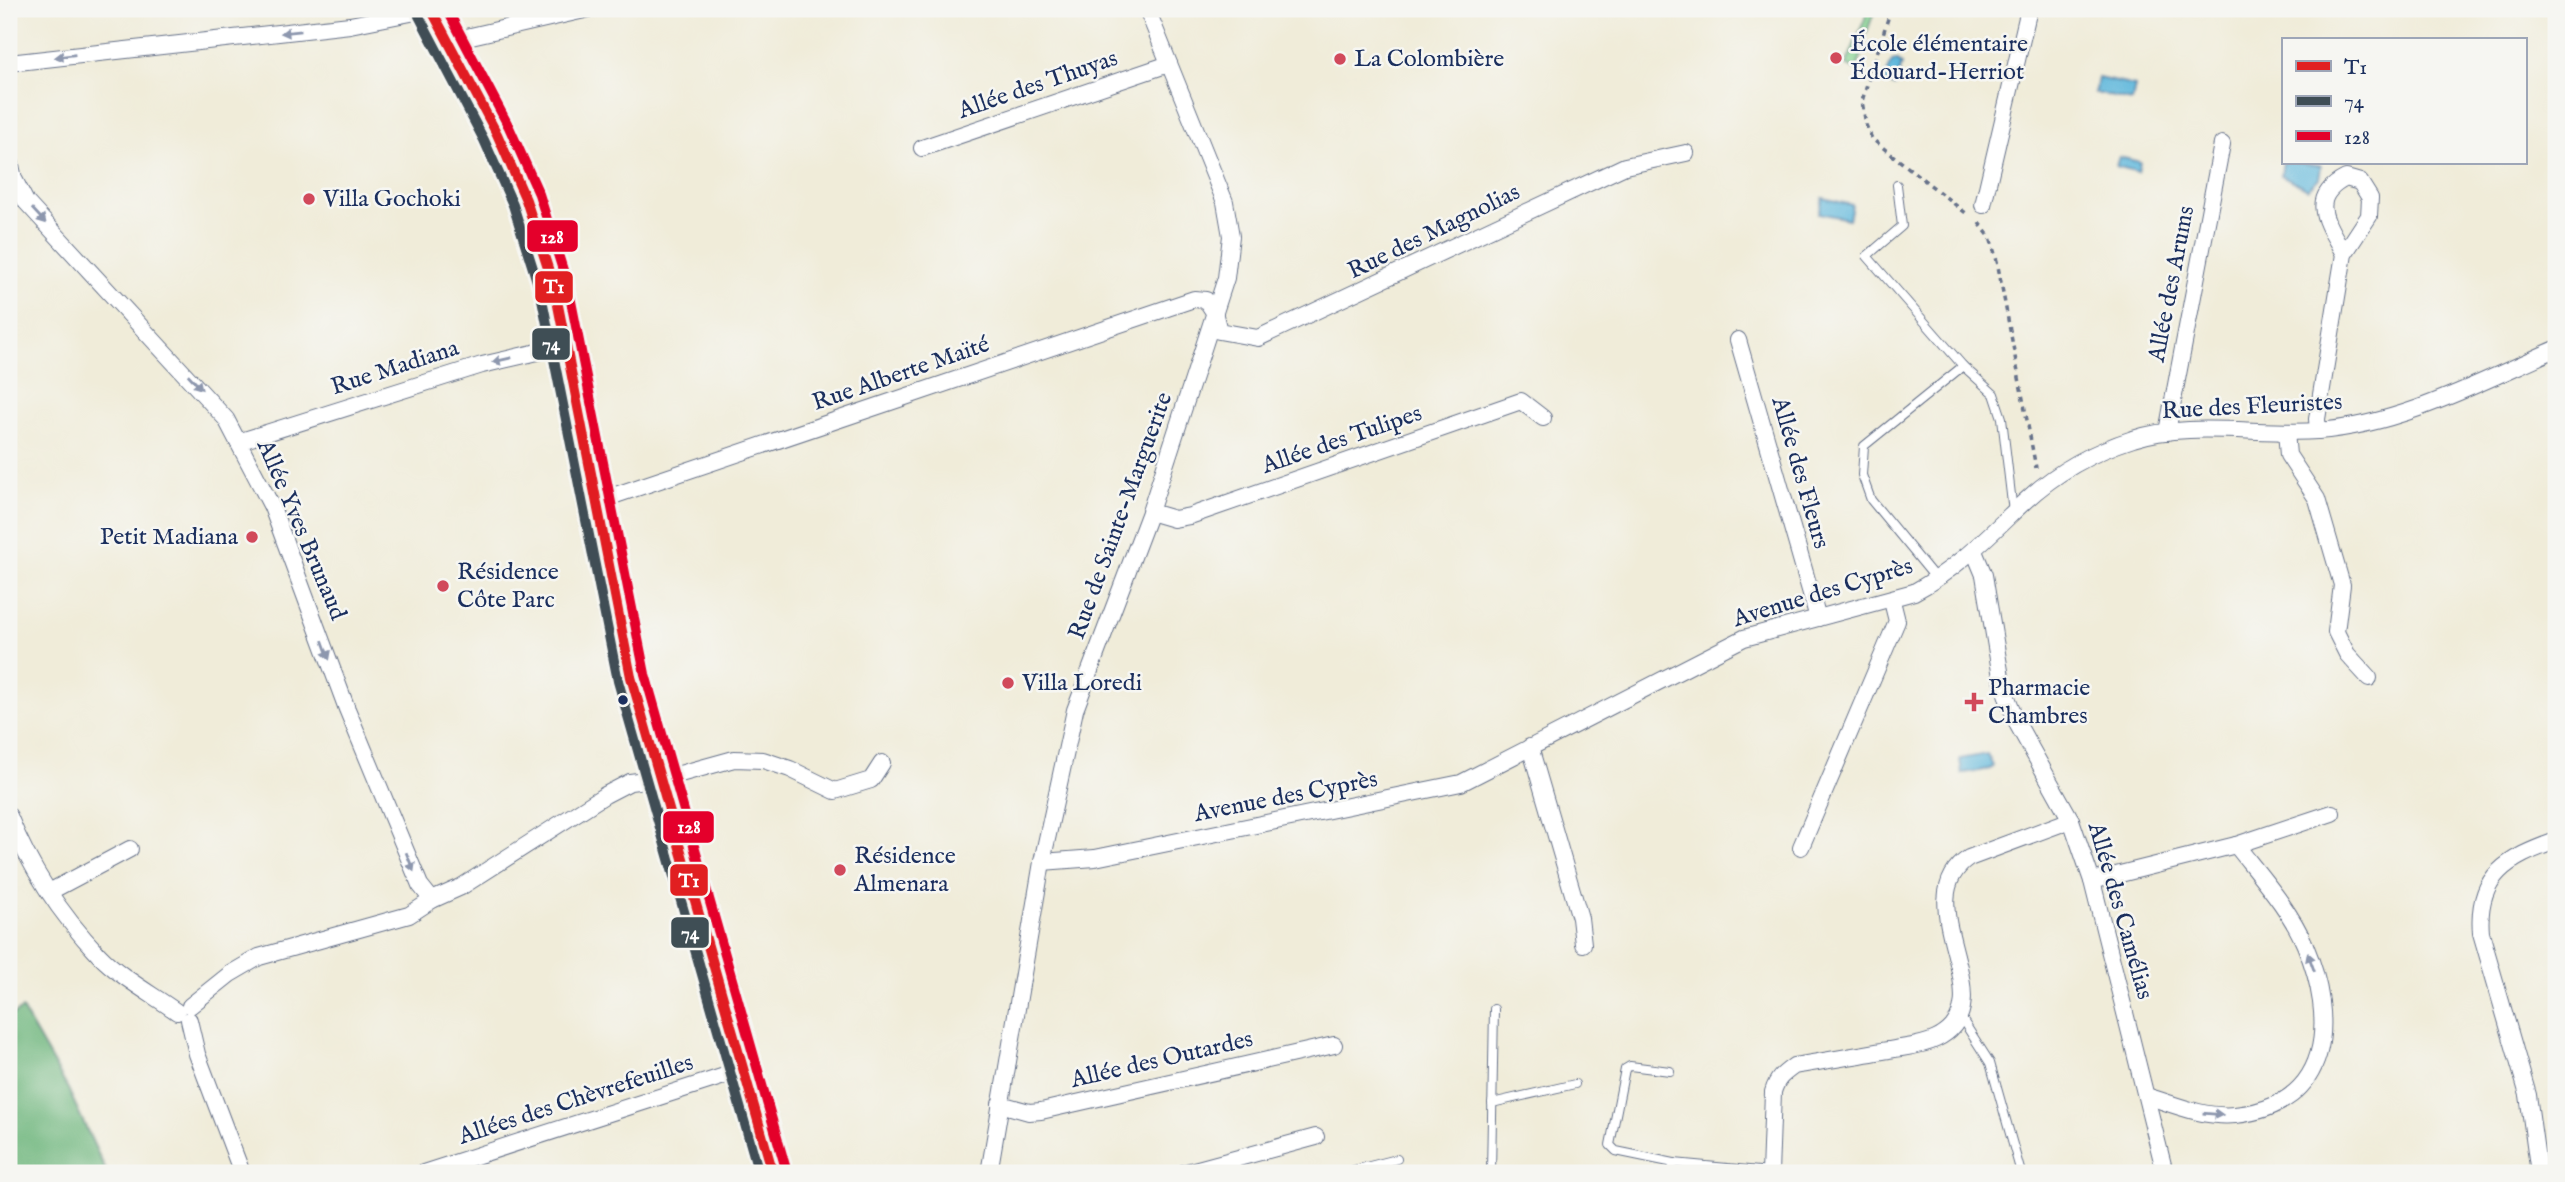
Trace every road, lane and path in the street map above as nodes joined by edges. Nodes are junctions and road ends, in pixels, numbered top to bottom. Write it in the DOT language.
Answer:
graph roads {
  1 [pos="431,9"];
  2 [pos="589,9"];
  3 [pos="1147,9"];
  4 [pos="1891,9"];
  5 [pos="2029,9"];
  6 [pos="449,41"];
  7 [pos="9,63"];
  8 [pos="1169,64"];
  9 [pos="2222,144"];
  10 [pos="922,148"];
  11 [pos="1686,153"];
  12 [pos="9,156"];
  13 [pos="1897,185"];
  14 [pos="1983,205"];
  15 [pos="2344,254"];
  16 [pos="1214,313"];
  17 [pos="1738,340"];
  18 [pos="568,345"];
  19 [pos="2556,349"];
  20 [pos="1963,366"];
  21 [pos="1544,418"];
  22 [pos="2318,431"];
  23 [pos="2167,432"];
  24 [pos="2286,432"];
  25 [pos="238,442"];
  26 [pos="2037,473"];
  27 [pos="598,501"];
  28 [pos="1150,512"];
  29 [pos="2013,514"];
  30 [pos="1974,551"];
  31 [pos="1937,580"];
  32 [pos="1892,601"];
  33 [pos="1818,618"];
  34 [pos="2369,678"];
  35 [pos="1530,747"];
  36 [pos="882,763"];
  37 [pos="657,777"];
  38 [pos="2332,813"];
  39 [pos="9,816"];
  40 [pos="2071,820"];
  41 [pos="2556,841"];
  42 [pos="2236,845"];
  43 [pos="1801,847"];
  44 [pos="130,849"];
  45 [pos="1042,862"];
  46 [pos="2092,881"];
  47 [pos="49,892"];
  48 [pos="432,900"];
  49 [pos="1583,944"];
  50 [pos="1494,1009"];
  51 [pos="185,1013"];
  52 [pos="1960,1016"];
  53 [pos="1334,1045"];
  54 [pos="743,1070"];
  55 [pos="1671,1071"];
  56 [pos="1575,1084"];
  57 [pos="2147,1097"];
  58 [pos="1492,1103"];
  59 [pos="1000,1104"];
  60 [pos="1316,1137"];
  61 [pos="1397,1159"];
  62 [pos="1674,1163"];
  63 [pos="242,1173"];
  64 [pos="423,1173"];
  65 [pos="773,1173"];
  66 [pos="989,1173"];
  67 [pos="1183,1173"];
  68 [pos="1355,1173"];
  69 [pos="1476,1173"];
  70 [pos="1671,1173"];
  71 [pos="1770,1173"];
  72 [pos="2021,1173"];
  73 [pos="2165,1173"];
  74 [pos="2539,1173"];
  1 -- 6 [label="main road"];
  1 -- 7 [label="street, one-way"];
  2 -- 6 [label="street"];
  3 -- 8 [label="street, Rue de Sainte-Marguerite"];
  4 -- 26 [label="path"];
  5 -- 14 [label="street"];
  6 -- 18 [label="main road"];
  8 -- 10 [label="street, Allée des Thuyas"];
  8 -- 16 [label="street, Rue de Sainte-Marguerite"];
  9 -- 23 [label="street, Allée des Arums"];
  11 -- 16 [label="street, Rue des Magnolias"];
  12 -- 25 [label="street, Allée Yves Brunaud, one-way"];
  13 -- 20 [label="lane"];
  15 -- 22 [label="street"];
  16 -- 27 [label="street, Rue Alberte Maïté"];
  16 -- 28 [label="street, Rue de Sainte-Marguerite"];
  17 -- 33 [label="street, Allée des Fleurs"];
  18 -- 25 [label="street, Rue Madiana, one-way"];
  18 -- 27 [label="main road"];
  19 -- 22 [label="street, Rue des Fleuristes"];
  20 -- 29 [label="lane"];
  20 -- 31 [label="lane"];
  21 -- 28 [label="street, Allée des Tulipes"];
  22 -- 24 [label="street, Rue des Fleuristes"];
  23 -- 24 [label="street, Rue des Fleuristes"];
  23 -- 29 [label="street, Rue des Fleuristes"];
  24 -- 34 [label="street"];
  25 -- 48 [label="street, Allée Yves Brunaud, one-way"];
  27 -- 37 [label="main road"];
  28 -- 45 [label="street, Rue de Sainte-Marguerite"];
  29 -- 30 [label="street, Rue des Fleuristes"];
  30 -- 31 [label="street, Avenue des Cyprès"];
  30 -- 40 [label="street, Allée des Camélias"];
  31 -- 32 [label="street, Avenue des Cyprès"];
  32 -- 33 [label="street, Avenue des Cyprès"];
  32 -- 43 [label="street"];
  33 -- 35 [label="street, Avenue des Cyprès"];
  35 -- 45 [label="street, Avenue des Cyprès"];
  35 -- 49 [label="street"];
  36 -- 37 [label="street"];
  37 -- 48 [label="street"];
  37 -- 54 [label="main road"];
  38 -- 42 [label="street"];
  39 -- 47 [label="street"];
  40 -- 46 [label="street, Allée des Camélias"];
  40 -- 52 [label="street"];
  41 -- 74 [label="street"];
  42 -- 46 [label="street"];
  57 -- 42 [label="street, one-way"];
  44 -- 47 [label="street"];
  45 -- 59 [label="street, Rue de Sainte-Marguerite"];
  46 -- 57 [label="street, Allée des Camélias"];
  47 -- 51 [label="street"];
  48 -- 51 [label="street"];
  50 -- 58 [label="lane"];
  51 -- 63 [label="street"];
  52 -- 71 [label="street"];
  52 -- 72 [label="lane"];
  53 -- 59 [label="street, Allée des Outardes"];
  54 -- 64 [label="street, Allées des Chèvrefeuilles"];
  54 -- 65 [label="main road"];
  55 -- 62 [label="lane"];
  56 -- 58 [label="lane"];
  57 -- 73 [label="street, Allée des Camélias"];
  58 -- 69 [label="lane"];
  59 -- 66 [label="street, Rue de Sainte-Marguerite"];
  60 -- 67 [label="street"];
  61 -- 68 [label="lane"];
  62 -- 70 [label="lane"];
  62 -- 71 [label="lane"];
}
